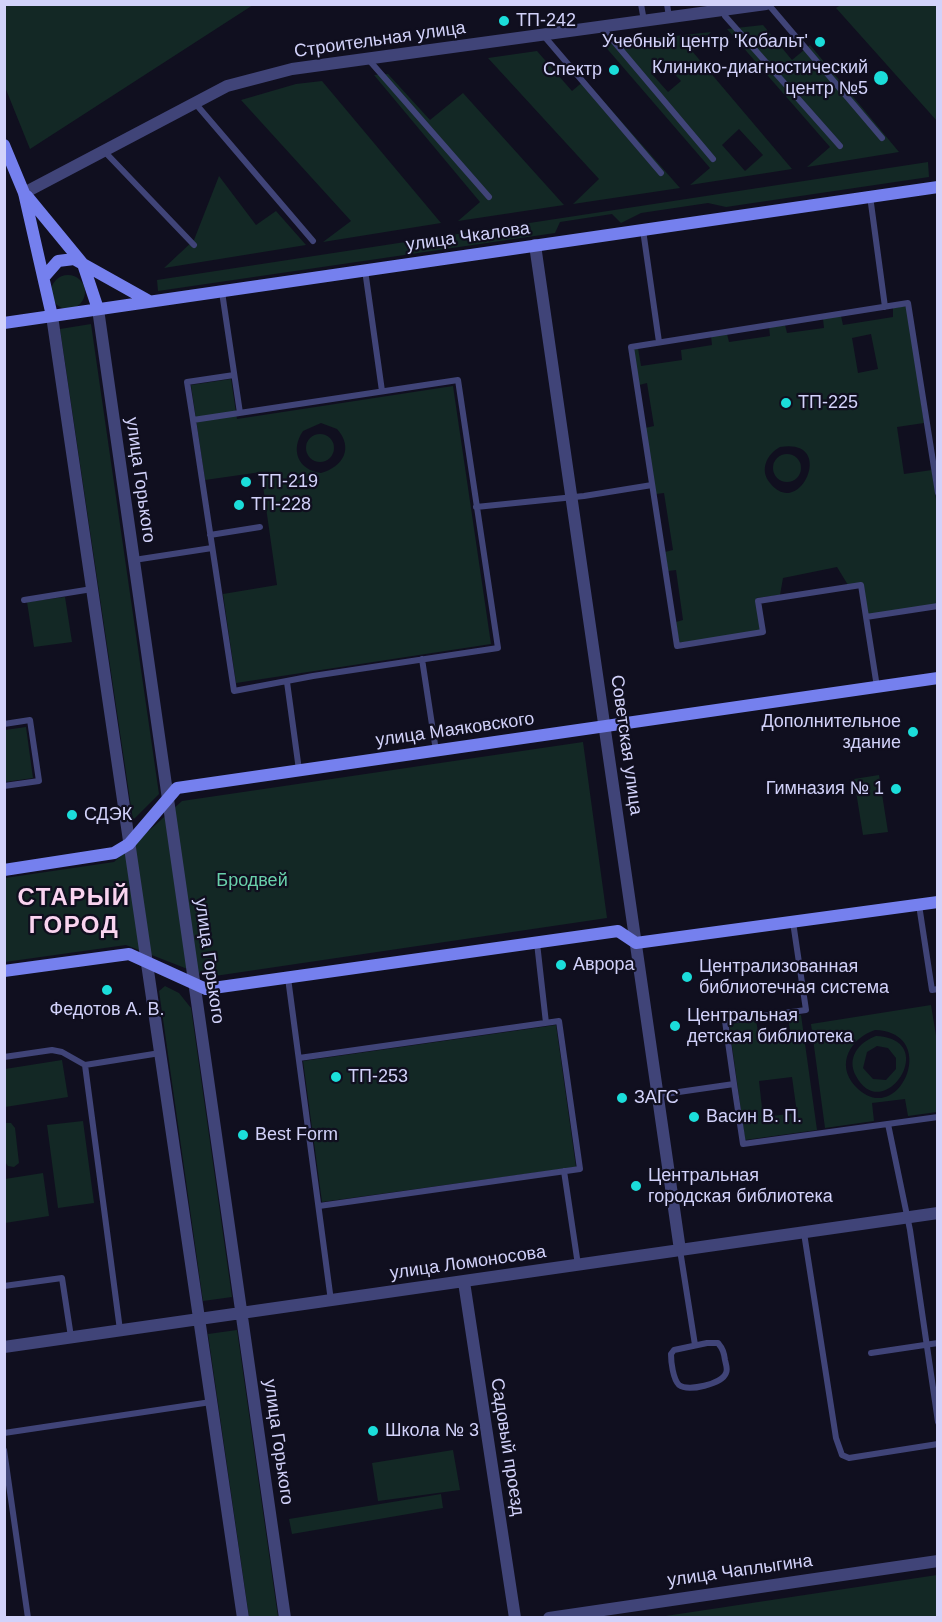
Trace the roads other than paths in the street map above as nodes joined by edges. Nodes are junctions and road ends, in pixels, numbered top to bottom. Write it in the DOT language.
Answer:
graph roads {
  1 [pos="641,4"];
  2 [pos="667,4"];
  3 [pos="767,4"];
  4 [pos="723,10"];
  5 [pos="669,18"];
  6 [pos="644,21"];
  7 [pos="605,27"];
  8 [pos="544,35"];
  9 [pos="368,59"];
  10 [pos="195,103"];
  11 [pos="882,138"];
  12 [pos="4,145"];
  13 [pos="840,146"];
  14 [pos="104,151"];
  15 [pos="713,159"];
  16 [pos="661,173"];
  17 [pos="938,187"];
  18 [pos="24,193"];
  19 [pos="870,196"];
  20 [pos="489,197"];
  21 [pos="643,230"];
  22 [pos="313,241"];
  23 [pos="194,245"];
  24 [pos="535,245"];
  25 [pos="84,264"];
  26 [pos="365,270"];
  27 [pos="44,277"];
  28 [pos="222,291"];
  29 [pos="149,302"];
  30 [pos="885,307"];
  31 [pos="98,309"];
  32 [pos="52,316"];
  33 [pos="4,323"];
  34 [pos="659,342"];
  35 [pos="234,375"];
  36 [pos="382,391"];
  37 [pos="240,413"];
  38 [pos="193,420"];
  39 [pos="934,447"];
  40 [pos="652,485"];
  41 [pos="938,492"];
  42 [pos="572,497"];
  43 [pos="476,507"];
  44 [pos="260,527"];
  45 [pos="210,534"];
  46 [pos="212,548"];
  47 [pos="134,560"];
  48 [pos="92,589"];
  49 [pos="24,600"];
  50 [pos="938,606"];
  51 [pos="866,617"];
  52 [pos="422,659"];
  53 [pos="938,678"];
  54 [pos="287,682"];
  55 [pos="877,687"];
  56 [pos="4,724"];
  57 [pos="605,726"];
  58 [pos="436,751"];
  59 [pos="299,771"];
  60 [pos="4,786"];
  61 [pos="168,801"];
  62 [pos="129,844"];
  63 [pos="4,870"];
  64 [pos="938,902"];
  65 [pos="919,904"];
  66 [pos="793,922"];
  67 [pos="537,943"];
  68 [pos="636,943"];
  69 [pos="146,960"];
  70 [pos="4,971"];
  71 [pos="288,978"];
  72 [pos="194,982"];
  73 [pos="938,989"];
  74 [pos="546,1023"];
  75 [pos="160,1053"];
  76 [pos="4,1057"];
  77 [pos="299,1058"];
  78 [pos="85,1065"];
  79 [pos="735,1084"];
  80 [pos="658,1095"];
  81 [pos="938,1117"];
  82 [pos="888,1124"];
  83 [pos="564,1172"];
  84 [pos="319,1206"];
  85 [pos="938,1213"];
  86 [pos="907,1218"];
  87 [pos="804,1233"];
  88 [pos="680,1250"];
  89 [pos="578,1265"];
  90 [pos="464,1282"];
  91 [pos="4,1286"];
  92 [pos="331,1301"];
  93 [pos="241,1312"];
  94 [pos="199,1318"];
  95 [pos="120,1330"];
  96 [pos="71,1337"];
  97 [pos="938,1343"];
  98 [pos="695,1345"];
  99 [pos="926,1345"];
  100 [pos="4,1347"];
  101 [pos="871,1353"];
  102 [pos="211,1402"];
  103 [pos="938,1422"];
  104 [pos="4,1433"];
  105 [pos="938,1444"];
  106 [pos="4,1450"];
  107 [pos="938,1561"];
  108 [pos="28,1617"];
  109 [pos="243,1617"];
  110 [pos="285,1617"];
  111 [pos="515,1617"];
  112 [pos="549,1617"];
  1 -- 6 [label="lane"];
  2 -- 5 [label="lane"];
  3 -- 4 [label="street, Строительная улица"];
  3 -- 11 [label="lane"];
  4 -- 5 [label="street, Строительная улица"];
  4 -- 13 [label="lane"];
  5 -- 6 [label="street, Строительная улица"];
  6 -- 7 [label="street, Строительная улица"];
  7 -- 8 [label="street, Строительная улица"];
  7 -- 15 [label="lane"];
  8 -- 9 [label="street, Строительная улица"];
  8 -- 16 [label="lane"];
  9 -- 10 [label="street, Строительная улица"];
  9 -- 20 [label="lane"];
  10 -- 14 [label="street, Строительная улица"];
  10 -- 22 [label="lane"];
  12 -- 18 [label="street"];
  14 -- 18 [label="street, Строительная улица"];
  14 -- 23 [label="lane"];
  17 -- 19 [label="street, улица Чкалова"];
  18 -- 25 [label="street"];
  18 -- 27 [label="street"];
  19 -- 21 [label="street, улица Чкалова"];
  19 -- 30 [label="lane"];
  21 -- 24 [label="street, улица Чкалова"];
  21 -- 34 [label="lane"];
  24 -- 26 [label="street, улица Чкалова"];
  24 -- 42 [label="street, Советская улица"];
  25 -- 27 [label="street"];
  25 -- 29 [label="street"];
  25 -- 31 [label="street"];
  26 -- 28 [label="street, улица Чкалова"];
  26 -- 36 [label="lane"];
  27 -- 32 [label="street"];
  28 -- 29 [label="street, улица Чкалова"];
  28 -- 35 [label="lane"];
  29 -- 31 [label="street, улица Чкалова"];
  30 -- 34 [label="lane"];
  30 -- 39 [label="lane"];
  31 -- 32 [label="street, улица Чкалова"];
  31 -- 47 [label="street, улица Горького"];
  32 -- 33 [label="street, улица Чкалова"];
  32 -- 48 [label="street"];
  34 -- 40 [label="lane"];
  35 -- 37 [label="lane"];
  35 -- 38 [label="lane"];
  36 -- 37 [label="lane"];
  36 -- 43 [label="lane"];
  37 -- 38 [label="lane"];
  38 -- 45 [label="lane"];
  39 -- 41 [label="lane"];
  40 -- 42 [label="lane"];
  40 -- 51 [label="lane"];
  42 -- 43 [label="lane"];
  42 -- 57 [label="street, Советская улица"];
  43 -- 52 [label="lane"];
  44 -- 45 [label="lane"];
  45 -- 46 [label="lane"];
  46 -- 47 [label="lane"];
  46 -- 54 [label="lane"];
  47 -- 61 [label="street, улица Горького"];
  48 -- 49 [label="lane"];
  48 -- 62 [label="street"];
  50 -- 51 [label="lane"];
  51 -- 55 [label="lane"];
  52 -- 54 [label="lane"];
  52 -- 58 [label="lane"];
  53 -- 55 [label="street, улица Маяковского"];
  54 -- 59 [label="lane"];
  55 -- 57 [label="street, улица Маяковского"];
  56 -- 60 [label="lane"];
  57 -- 58 [label="street, улица Маяковского"];
  57 -- 68 [label="street, Советская улица"];
  58 -- 59 [label="street, улица Маяковского"];
  59 -- 61 [label="street, улица Маяковского"];
  61 -- 62 [label="street, улица Маяковского"];
  61 -- 72 [label="street, улица Горького"];
  62 -- 63 [label="street, улица Маяковского"];
  62 -- 69 [label="street"];
  64 -- 65 [label="street"];
  65 -- 66 [label="street"];
  65 -- 73 [label="lane"];
  66 -- 68 [label="street"];
  66 -- 79 [label="lane"];
  67 -- 68 [label="street"];
  67 -- 71 [label="street"];
  67 -- 74 [label="lane"];
  68 -- 80 [label="street, Советская улица"];
  69 -- 70 [label="street"];
  69 -- 72 [label="street"];
  69 -- 75 [label="street"];
  71 -- 72 [label="street"];
  71 -- 77 [label="lane"];
  72 -- 93 [label="street, улица Горького"];
  74 -- 77 [label="lane"];
  74 -- 83 [label="lane"];
  75 -- 78 [label="lane"];
  75 -- 94 [label="street"];
  76 -- 78 [label="lane"];
  77 -- 84 [label="lane"];
  78 -- 95 [label="lane"];
  79 -- 80 [label="lane"];
  79 -- 82 [label="lane"];
  80 -- 88 [label="street, Советская улица"];
  81 -- 82 [label="lane"];
  82 -- 86 [label="lane"];
  83 -- 84 [label="lane"];
  83 -- 89 [label="lane"];
  84 -- 92 [label="lane"];
  85 -- 86 [label="street, улица Ломоносова"];
  86 -- 87 [label="street, улица Ломоносова"];
  86 -- 99 [label="lane"];
  87 -- 88 [label="street, улица Ломоносова"];
  87 -- 105 [label="lane"];
  88 -- 89 [label="street, улица Ломоносова"];
  88 -- 98 [label="lane"];
  89 -- 90 [label="street, улица Ломоносова"];
  90 -- 92 [label="street, улица Ломоносова"];
  90 -- 111 [label="street, Садовый проезд"];
  91 -- 96 [label="lane"];
  92 -- 93 [label="street, улица Ломоносова"];
  93 -- 94 [label="street, улица Ломоносова"];
  93 -- 110 [label="street, улица Горького"];
  94 -- 95 [label="street, улица Ломоносова"];
  94 -- 102 [label="street"];
  95 -- 96 [label="street, улица Ломоносова"];
  96 -- 100 [label="street, улица Ломоносова"];
  97 -- 99 [label="lane"];
  98 -- 98 [label="lane"];
  99 -- 101 [label="lane"];
  99 -- 103 [label="lane"];
  102 -- 104 [label="lane"];
  102 -- 109 [label="street"];
  106 -- 108 [label="lane"];
  107 -- 112 [label="street, улица Чаплыгина"];
}
